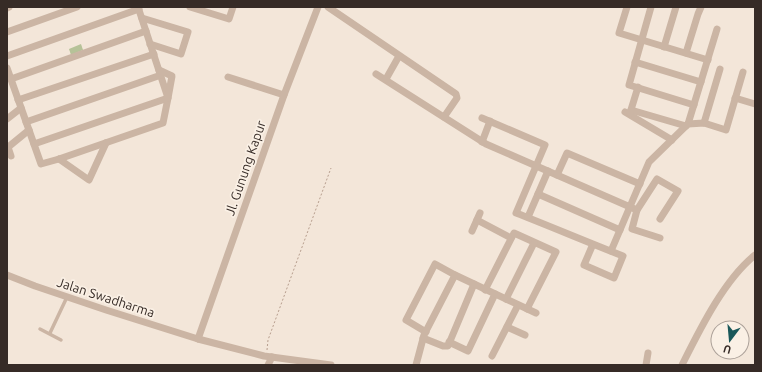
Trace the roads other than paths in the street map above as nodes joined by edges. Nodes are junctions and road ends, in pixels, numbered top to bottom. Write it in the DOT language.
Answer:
graph roads {
  1 [pos="77,7"];
  2 [pos="190,7"];
  3 [pos="233,7"];
  4 [pos="318,7"];
  5 [pos="328,7"];
  6 [pos="627,7"];
  7 [pos="651,7"];
  8 [pos="676,7"];
  9 [pos="701,7"];
  10 [pos="139,8"];
  11 [pos="206,9"];
  12 [pos="142,18"];
  13 [pos="717,29"];
  14 [pos="146,31"];
  15 [pos="7,32"];
  16 [pos="642,40"];
  17 [pos="150,44"];
  18 [pos="664,47"];
  19 [pos="686,53"];
  20 [pos="154,54"];
  21 [pos="7,56"];
  22 [pos="399,56"];
  23 [pos="708,60"];
  24 [pos="635,62"];
  25 [pos="7,68"];
  26 [pos="720,69"];
  27 [pos="743,72"];
  28 [pos="160,73"];
  29 [pos="376,74"];
  30 [pos="228,77"];
  31 [pos="386,79"];
  32 [pos="12,82"];
  33 [pos="701,82"];
  34 [pos="638,88"];
  35 [pos="7,90"];
  36 [pos="284,95"];
  37 [pos="168,98"];
  38 [pos="736,98"];
  39 [pos="18,100"];
  40 [pos="694,104"];
  41 [pos="755,104"];
  42 [pos="21,108"];
  43 [pos="628,112"];
  44 [pos="444,117"];
  45 [pos="482,118"];
  46 [pos="7,119"];
  47 [pos="490,121"];
  48 [pos="26,122"];
  49 [pos="704,123"];
  50 [pos="687,125"];
  51 [pos="29,130"];
  52 [pos="672,140"];
  53 [pos="482,142"];
  54 [pos="106,143"];
  55 [pos="34,144"];
  56 [pos="8,148"];
  57 [pos="11,156"];
  58 [pos="59,160"];
  59 [pos="536,166"];
  60 [pos="548,171"];
  61 [pos="557,175"];
  62 [pos="640,184"];
  63 [pos="538,194"];
  64 [pos="634,209"];
  65 [pos="528,217"];
  66 [pos="660,219"];
  67 [pos="620,230"];
  68 [pos="472,231"];
  69 [pos="511,238"];
  70 [pos="660,238"];
  71 [pos="534,243"];
  72 [pos="592,244"];
  73 [pos="611,252"];
  74 [pos="755,255"];
  75 [pos="7,275"];
  76 [pos="455,275"];
  77 [pos="474,284"];
  78 [pos="485,290"];
  79 [pos="495,294"];
  80 [pos="67,297"];
  81 [pos="506,299"];
  82 [pos="518,304"];
  83 [pos="527,309"];
  84 [pos="536,313"];
  85 [pos="507,326"];
  86 [pos="40,329"];
  87 [pos="50,333"];
  88 [pos="424,335"];
  89 [pos="525,335"];
  90 [pos="198,339"];
  91 [pos="61,340"];
  92 [pos="450,342"];
  93 [pos="648,353"];
  94 [pos="492,356"];
  95 [pos="269,357"];
  96 [pos="268,365"];
  97 [pos="331,365"];
  98 [pos="416,365"];
  99 [pos="646,365"];
  100 [pos="682,365"];
  1 -- 15 [label="street"];
  2 -- 11 [label="street"];
  3 -- 11 [label="street"];
  4 -- 36 [label="street, Jl. Gunung Kapur"];
  5 -- 22 [label="street"];
  6 -- 16 [label="street"];
  7 -- 16 [label="street"];
  8 -- 18 [label="street"];
  9 -- 19 [label="street"];
  10 -- 12 [label="street"];
  10 -- 21 [label="street"];
  12 -- 14 [label="street"];
  12 -- 17 [label="street"];
  13 -- 23 [label="street"];
  14 -- 17 [label="street"];
  14 -- 32 [label="street"];
  16 -- 18 [label="street"];
  16 -- 24 [label="street"];
  17 -- 20 [label="street"];
  18 -- 19 [label="street"];
  19 -- 23 [label="street"];
  20 -- 28 [label="street"];
  20 -- 39 [label="street"];
  22 -- 31 [label="street"];
  22 -- 44 [label="street"];
  23 -- 33 [label="street"];
  24 -- 33 [label="street"];
  24 -- 34 [label="street"];
  25 -- 32 [label="street"];
  26 -- 49 [label="street"];
  27 -- 38 [label="street"];
  28 -- 37 [label="street"];
  28 -- 37 [label="street"];
  28 -- 48 [label="street"];
  29 -- 31 [label="street"];
  30 -- 36 [label="street"];
  31 -- 44 [label="street"];
  32 -- 35 [label="street"];
  32 -- 39 [label="street"];
  33 -- 40 [label="street"];
  34 -- 40 [label="street"];
  34 -- 43 [label="street"];
  36 -- 90 [label="street, Jl. Gunung Kapur"];
  37 -- 54 [label="street"];
  37 -- 55 [label="street"];
  38 -- 41 [label="street"];
  38 -- 49 [label="street"];
  39 -- 42 [label="street"];
  40 -- 50 [label="street"];
  42 -- 46 [label="street"];
  42 -- 48 [label="street"];
  43 -- 50 [label="street"];
  43 -- 52 [label="street"];
  44 -- 53 [label="street"];
  45 -- 47 [label="street"];
  47 -- 53 [label="street"];
  47 -- 59 [label="street"];
  48 -- 51 [label="street"];
  49 -- 50 [label="street"];
  50 -- 52 [label="street"];
  51 -- 55 [label="street"];
  51 -- 56 [label="street"];
  52 -- 62 [label="street"];
  53 -- 59 [label="street"];
  54 -- 58 [label="street"];
  54 -- 58 [label="street"];
  55 -- 58 [label="street"];
  56 -- 57 [label="street"];
  59 -- 60 [label="street"];
  59 -- 65 [label="street"];
  60 -- 61 [label="street"];
  60 -- 63 [label="street"];
  61 -- 62 [label="street"];
  61 -- 64 [label="street"];
  62 -- 64 [label="street"];
  63 -- 65 [label="street"];
  63 -- 67 [label="street"];
  64 -- 66 [label="street"];
  64 -- 67 [label="street"];
  64 -- 70 [label="street"];
  65 -- 72 [label="street"];
  67 -- 73 [label="street"];
  68 -- 69 [label="street"];
  69 -- 71 [label="street"];
  69 -- 78 [label="street"];
  71 -- 81 [label="street"];
  71 -- 83 [label="street"];
  72 -- 73 [label="street"];
  72 -- 73 [label="street"];
  74 -- 100 [label="street"];
  75 -- 80 [label="street, Jalan Swadharma"];
  76 -- 77 [label="street"];
  76 -- 88 [label="street"];
  76 -- 88 [label="street"];
  77 -- 78 [label="street"];
  77 -- 92 [label="street"];
  78 -- 79 [label="street"];
  79 -- 81 [label="street"];
  79 -- 92 [label="street"];
  80 -- 87 [label="lane"];
  80 -- 90 [label="street, Jalan Swadharma"];
  81 -- 82 [label="street"];
  82 -- 83 [label="street"];
  82 -- 85 [label="street"];
  83 -- 84 [label="street"];
  85 -- 89 [label="street"];
  85 -- 94 [label="street"];
  86 -- 87 [label="lane"];
  87 -- 91 [label="lane"];
  88 -- 92 [label="street"];
  88 -- 98 [label="street"];
  90 -- 95 [label="street, Jalan Swadharma"];
  93 -- 99 [label="street"];
  95 -- 96 [label="street"];
  95 -- 97 [label="street, Jalan Swadharma"];
}
